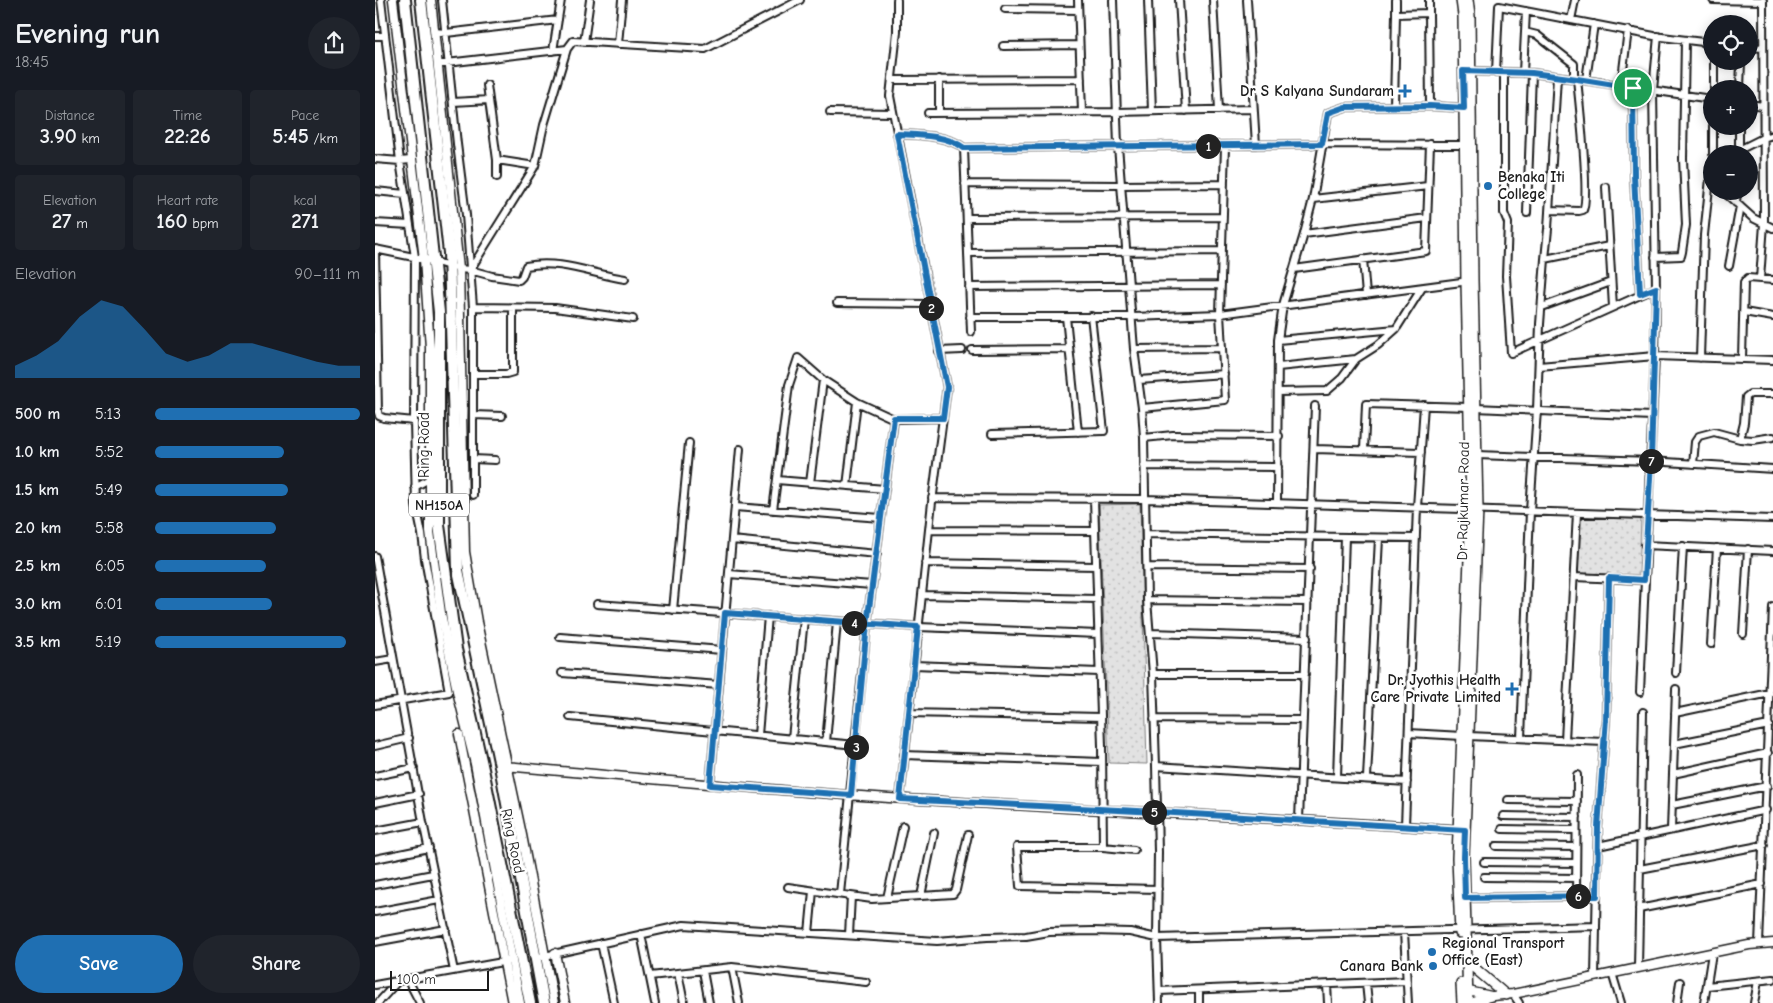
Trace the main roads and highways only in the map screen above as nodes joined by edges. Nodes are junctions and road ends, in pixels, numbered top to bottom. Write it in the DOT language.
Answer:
graph roads {
  1 [pos="405,0"];
  2 [pos="421,0"];
  3 [pos="1461,0"];
  4 [pos="1468,0"];
  5 [pos="1467,71"];
  6 [pos="1468,145"];
  7 [pos="1473,408"];
  8 [pos="1475,509"];
  9 [pos="1461,830"];
  10 [pos="1463,930"];
  11 [pos="1463,960"];
  12 [pos="1464,990"];
  13 [pos="1513,999"];
  14 [pos="530,1003"];
  15 [pos="544,1003"];
  16 [pos="1462,1003"];
  17 [pos="1469,1003"];
  1 -- 14 [label="highway, Ring Road / NH150A"];
  2 -- 15 [label="highway, Ring Road / NH150A"];
  3 -- 5 [label="main road, Dr Rajkumar Road"];
  4 -- 5 [label="main road, Dr Rajkumar Road"];
  5 -- 6 [label="main road, Dr Rajkumar Road"];
  5 -- 6 [label="main road, Dr Rajkumar Road"];
  6 -- 7 [label="main road, Dr Rajkumar Road"];
  7 -- 8 [label="main road, Dr Rajkumar Road"];
  7 -- 8 [label="main road, Dr Rajkumar Road"];
  8 -- 9 [label="main road, Dr Rajkumar Road"];
  9 -- 10 [label="main road, Dr Rajkumar Road"];
  9 -- 10 [label="main road, Dr Rajkumar Road"];
  10 -- 11 [label="main road, Dr Rajkumar Road"];
  11 -- 12 [label="main road, Dr Rajkumar Road"];
  11 -- 13 [label="main road"];
  12 -- 16 [label="main road, Dr Rajkumar Road"];
  12 -- 17 [label="main road, Dr Rajkumar Road"];
}
